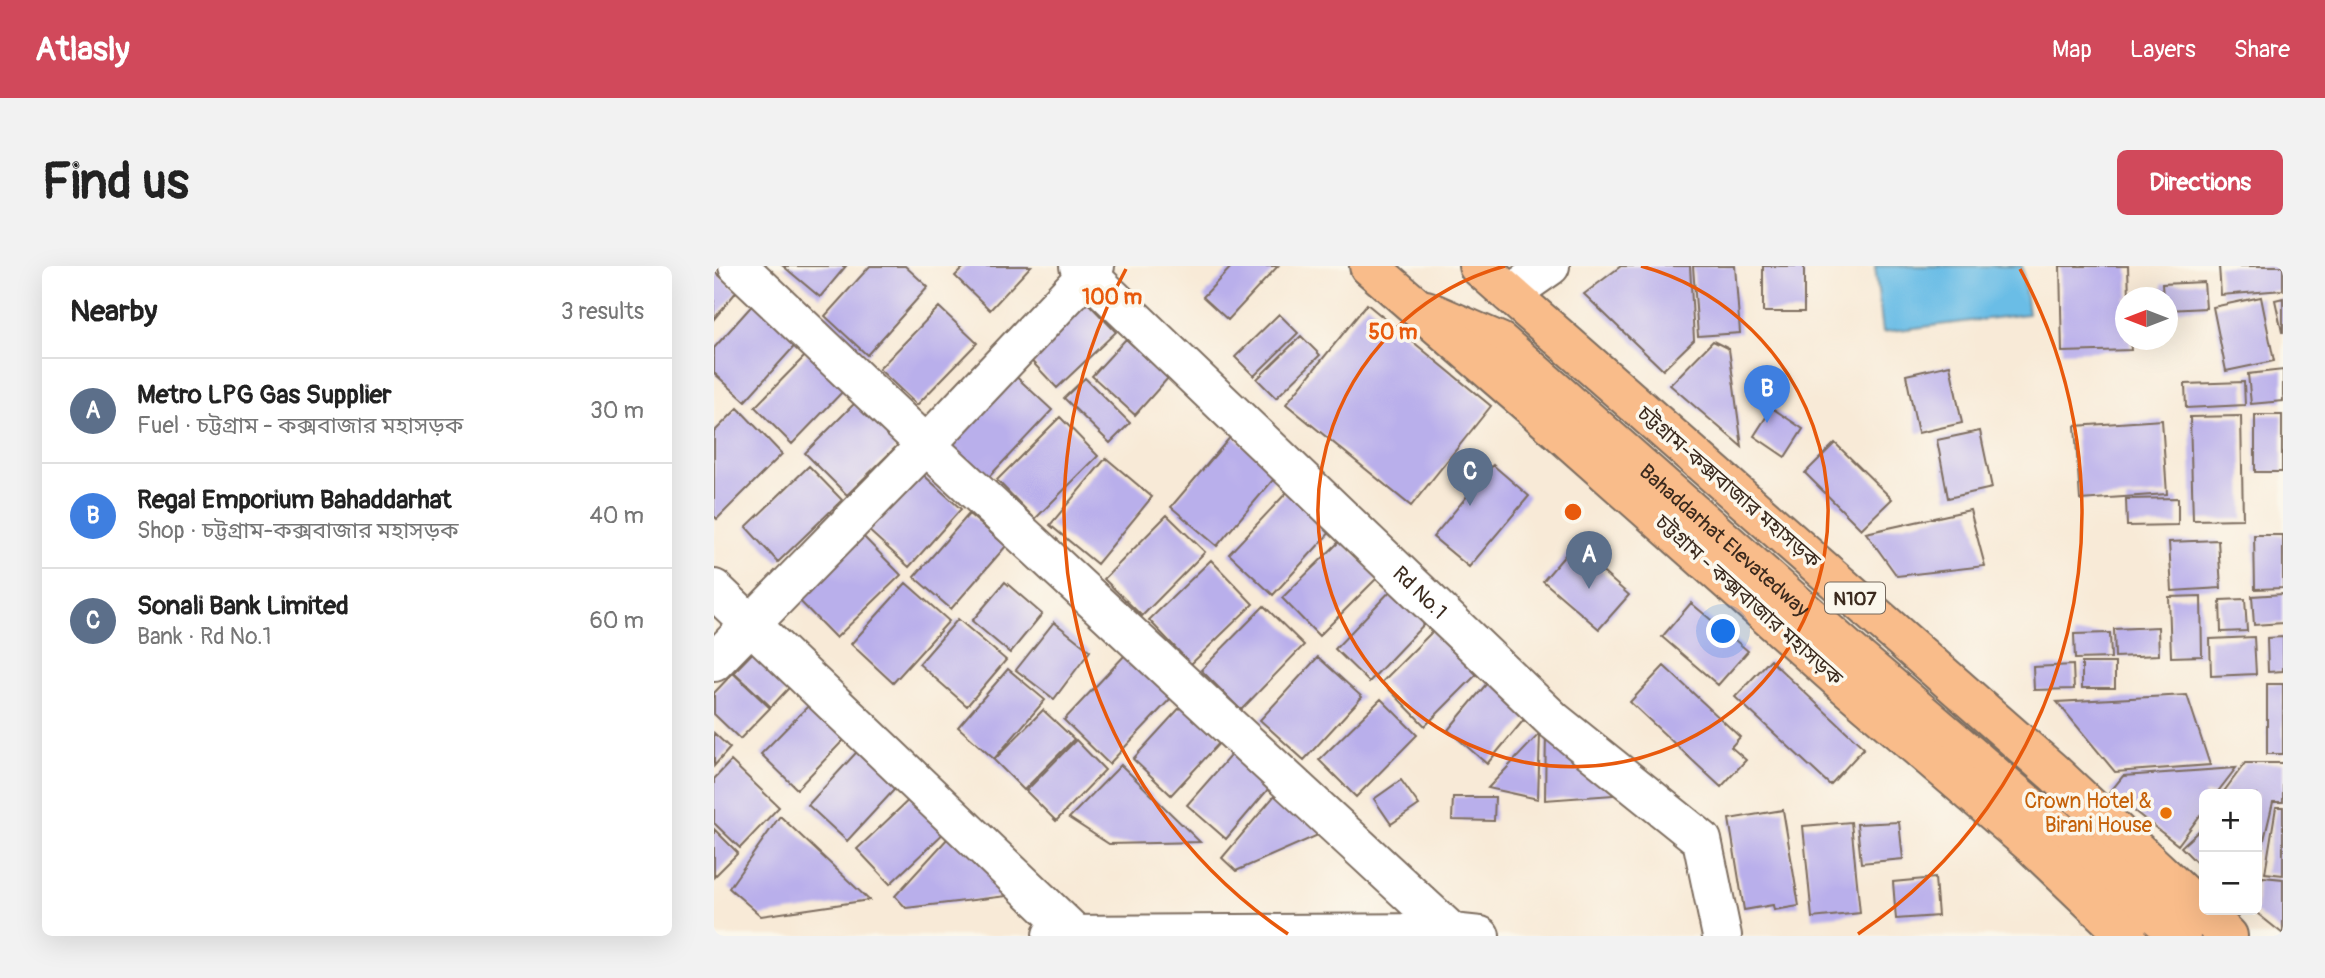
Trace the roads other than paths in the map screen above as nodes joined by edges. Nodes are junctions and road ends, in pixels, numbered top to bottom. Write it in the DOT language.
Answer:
graph roads {
  1 [pos="738,266"];
  2 [pos="1369,266"];
  3 [pos="1470,266"];
  4 [pos="1478,266"];
  5 [pos="1550,266"];
  6 [pos="1088,269"];
  7 [pos="1510,294"];
  8 [pos="1413,305"];
  9 [pos="926,445"];
  10 [pos="714,589"];
  11 [pos="751,624"];
  12 [pos="714,662"];
  13 [pos="1057,935"];
  14 [pos="1466,935"];
  15 [pos="1722,936"];
  16 [pos="2127,936"];
  17 [pos="2181,936"];
  18 [pos="2216,936"];
  19 [pos="2228,936"];
  1 -- 9 [label="street"];
  2 -- 8 [label="main road, চট্টগ্রাম - কক্সবাজার মহাসড়ক"];
  3 -- 18 [label="main road, Bahaddarhat Elevatedway"];
  4 -- 7 [label="main road, চট্টগ্রাম-কক্সবাজার মহাসড়ক / N107"];
  5 -- 7 [label="street"];
  6 -- 9 [label="street"];
  6 -- 15 [label="street, Rd No.1"];
  7 -- 19 [label="main road, চট্টগ্রাম-কক্সবাজার মহাসড়ক / N107"];
  8 -- 16 [label="main road, চট্টগ্রাম - কক্সবাজার মহাসড়ক"];
  8 -- 17 [label="main road, Bahaddarhat Elevatedway"];
  9 -- 11 [label="street"];
  9 -- 14 [label="street"];
  10 -- 11 [label="street"];
  11 -- 12 [label="street"];
  11 -- 13 [label="street"];
  13 -- 14 [label="street"];
}
